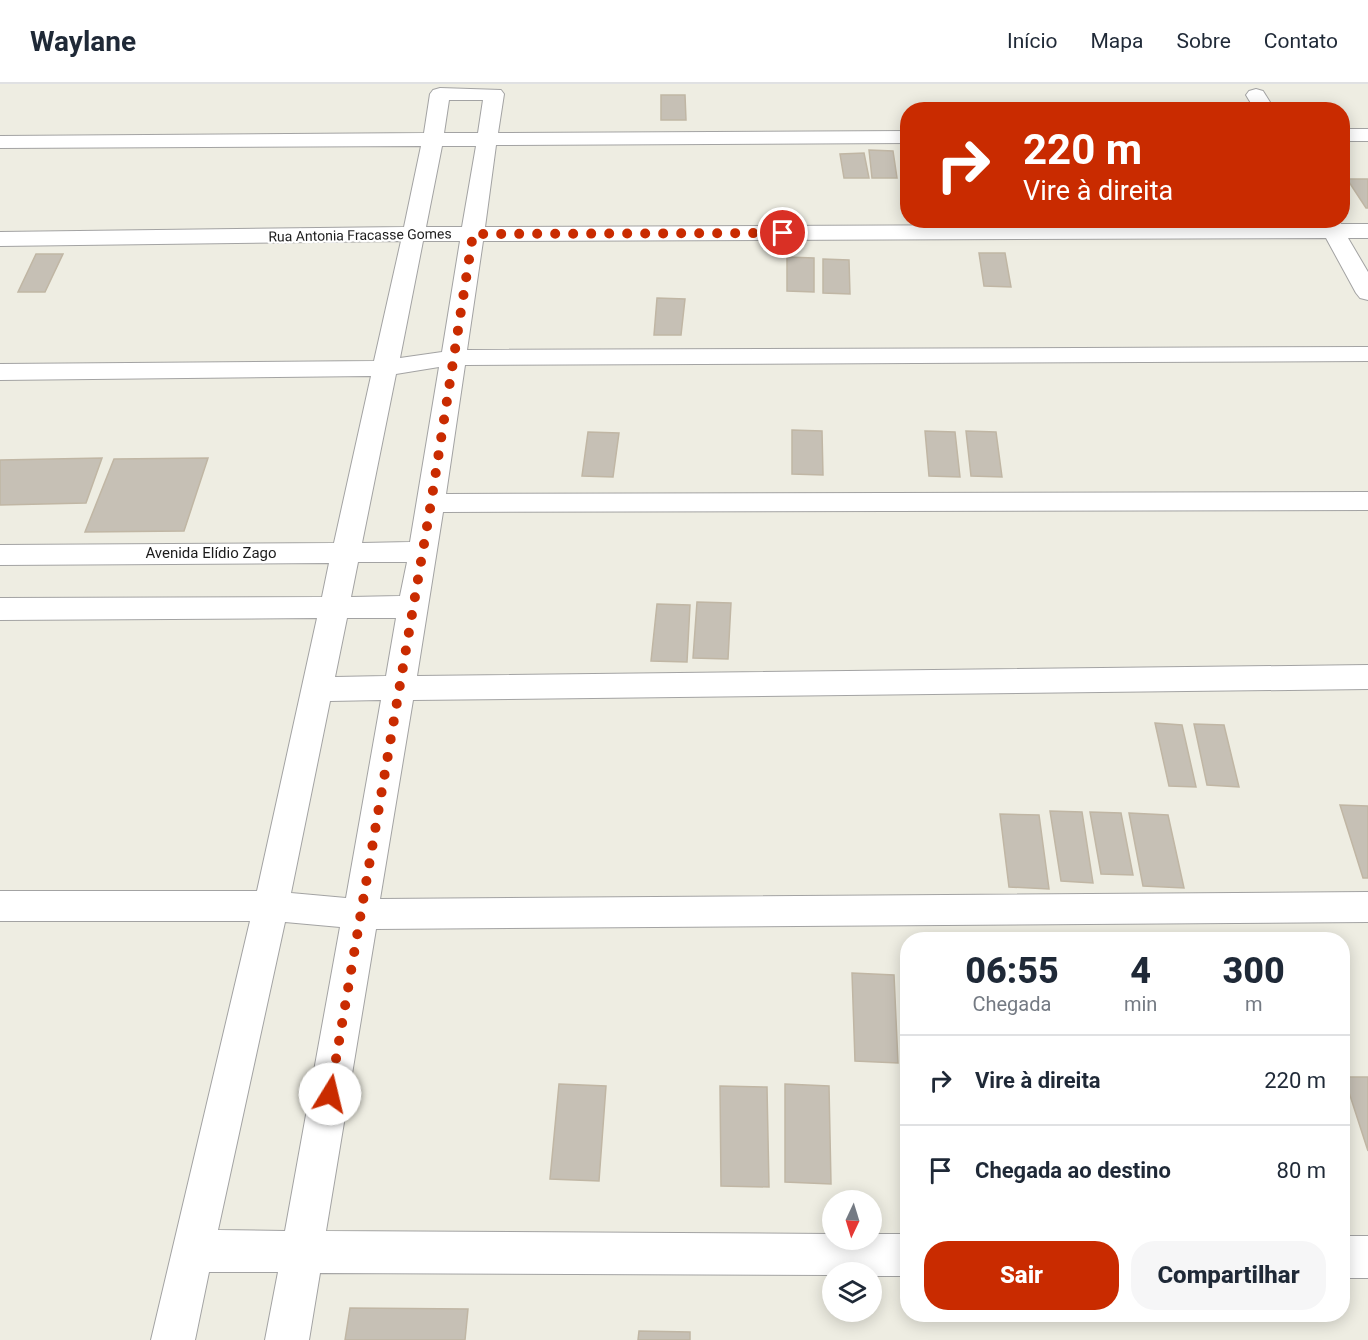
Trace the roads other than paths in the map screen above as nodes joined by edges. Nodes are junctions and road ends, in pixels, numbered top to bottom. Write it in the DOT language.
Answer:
graph roads {
  1 [pos="1350,135"];
  2 [pos="1368,135"];
  3 [pos="900,137"];
  4 [pos="433,138"];
  5 [pos="487,138"];
  6 [pos="0,142"];
  7 [pos="1116,228"];
  8 [pos="1331,228"];
  9 [pos="1345,228"];
  10 [pos="1368,231"];
  11 [pos="412,234"];
  12 [pos="473,234"];
  13 [pos="0,238"];
  14 [pos="1368,293"];
  15 [pos="1368,354"];
  16 [pos="453,358"];
  17 [pos="383,368"];
  18 [pos="0,372"];
  19 [pos="1368,501"];
  20 [pos="431,503"];
  21 [pos="346,552"];
  22 [pos="421,552"];
  23 [pos="0,555"];
  24 [pos="334,606"];
  25 [pos="412,607"];
  26 [pos="0,609"];
  27 [pos="1368,677"];
  28 [pos="398,688"];
  29 [pos="316,689"];
  30 [pos="0,906"];
  31 [pos="271,906"];
  32 [pos="1368,907"];
  33 [pos="360,914"];
  34 [pos="193,1251"];
  35 [pos="304,1252"];
  36 [pos="900,1255"];
  37 [pos="1350,1257"];
  38 [pos="1368,1257"];
  39 [pos="173,1340"];
  40 [pos="287,1340"];
  1 -- 2 [label="street"];
  3 -- 5 [label="street"];
  4 -- 5 [label="street"];
  4 -- 5 [label="street"];
  4 -- 6 [label="street"];
  4 -- 11 [label="street"];
  5 -- 12 [label="street"];
  7 -- 12 [label="street, Rua Antonia Fracasse Gomes"];
  8 -- 14 [label="street"];
  9 -- 10 [label="street, Rua Antonia Fracasse Gomes"];
  11 -- 12 [label="street, Rua Antonia Fracasse Gomes"];
  11 -- 13 [label="street, Rua Antonia Fracasse Gomes"];
  11 -- 17 [label="street"];
  12 -- 16 [label="street"];
  15 -- 16 [label="street"];
  16 -- 17 [label="street"];
  16 -- 20 [label="street"];
  17 -- 18 [label="street"];
  17 -- 21 [label="street"];
  19 -- 20 [label="street"];
  20 -- 22 [label="street"];
  21 -- 22 [label="street, Avenida Elídio Zago"];
  21 -- 23 [label="street, Avenida Elídio Zago"];
  21 -- 24 [label="street"];
  22 -- 25 [label="street"];
  24 -- 25 [label="street"];
  24 -- 26 [label="street"];
  24 -- 29 [label="street"];
  25 -- 28 [label="street"];
  27 -- 28 [label="street"];
  28 -- 29 [label="street"];
  28 -- 33 [label="street"];
  29 -- 31 [label="street"];
  30 -- 31 [label="street"];
  31 -- 33 [label="street"];
  31 -- 34 [label="street"];
  32 -- 33 [label="street"];
  33 -- 35 [label="street"];
  34 -- 35 [label="street"];
  34 -- 39 [label="street"];
  35 -- 36 [label="street"];
  35 -- 40 [label="street"];
  37 -- 38 [label="street"];
}
